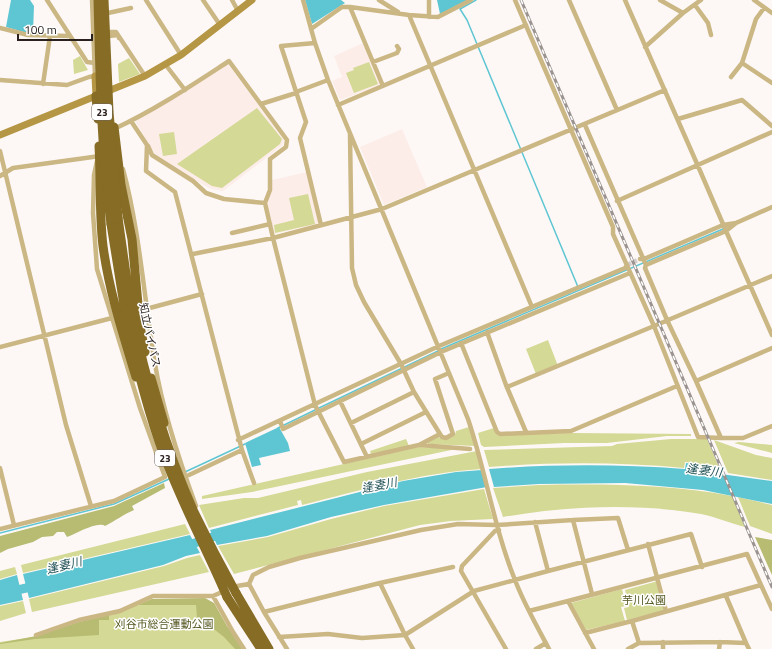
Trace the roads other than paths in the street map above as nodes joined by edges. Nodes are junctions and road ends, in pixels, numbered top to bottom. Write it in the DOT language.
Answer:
graph roads {
  1 [pos="47,0"];
  2 [pos="92,0"];
  3 [pos="98,0"];
  4 [pos="106,0"];
  5 [pos="146,0"];
  6 [pos="204,0"];
  7 [pos="232,0"];
  8 [pos="252,0"];
  9 [pos="303,0"];
  10 [pos="379,0"];
  11 [pos="429,0"];
  12 [pos="471,0"];
  13 [pos="515,0"];
  14 [pos="569,0"];
  15 [pos="625,0"];
  16 [pos="660,0"];
  17 [pos="702,0"];
  18 [pos="754,0"];
  19 [pos="695,5"];
  20 [pos="350,7"];
  21 [pos="131,8"];
  22 [pos="764,8"];
  23 [pos="238,11"];
  24 [pos="108,13"];
  25 [pos="683,13"];
  26 [pos="772,13"];
  27 [pos="400,14"];
  28 [pos="409,15"];
  29 [pos="429,17"];
  30 [pos="220,25"];
  31 [pos="526,25"];
  32 [pos="0,28"];
  33 [pos="311,29"];
  34 [pos="0,32"];
  35 [pos="109,34"];
  36 [pos="711,35"];
  37 [pos="50,36"];
  38 [pos="70,36"];
  39 [pos="315,43"];
  40 [pos="397,46"];
  41 [pos="645,48"];
  42 [pos="180,55"];
  43 [pos="373,62"];
  44 [pos="95,63"];
  45 [pos="165,64"];
  46 [pos="742,64"];
  47 [pos="430,65"];
  48 [pos="95,76"];
  49 [pos="145,76"];
  50 [pos="731,76"];
  51 [pos="0,80"];
  52 [pos="328,80"];
  53 [pos="772,83"];
  54 [pos="43,84"];
  55 [pos="383,86"];
  56 [pos="111,89"];
  57 [pos="185,90"];
  58 [pos="665,90"];
  59 [pos="296,92"];
  60 [pos="96,96"];
  61 [pos="261,104"];
  62 [pos="338,105"];
  63 [pos="617,110"];
  64 [pos="678,119"];
  65 [pos="131,121"];
  66 [pos="585,125"];
  67 [pos="772,126"];
  68 [pos="114,129"];
  69 [pos="571,130"];
  70 [pos="772,132"];
  71 [pos="1,133"];
  72 [pos="350,134"];
  73 [pos="147,144"];
  74 [pos="0,151"];
  75 [pos="100,156"];
  76 [pos="119,158"];
  77 [pos="698,166"];
  78 [pos="475,170"];
  79 [pos="6,172"];
  80 [pos="0,176"];
  81 [pos="617,201"];
  82 [pos="265,203"];
  83 [pos="772,207"];
  84 [pos="382,210"];
  85 [pos="352,217"];
  86 [pos="115,221"];
  87 [pos="736,223"];
  88 [pos="270,224"];
  89 [pos="321,225"];
  90 [pos="724,225"];
  91 [pos="726,231"];
  92 [pos="232,233"];
  93 [pos="273,238"];
  94 [pos="192,254"];
  95 [pos="642,259"];
  96 [pos="626,265"];
  97 [pos="646,265"];
  98 [pos="630,273"];
  99 [pos="772,276"];
  100 [pos="751,286"];
  101 [pos="202,294"];
  102 [pos="532,307"];
  103 [pos="146,309"];
  104 [pos="128,310"];
  105 [pos="112,318"];
  106 [pos="667,320"];
  107 [pos="654,326"];
  108 [pos="487,332"];
  109 [pos="772,335"];
  110 [pos="44,336"];
  111 [pos="461,343"];
  112 [pos="439,346"];
  113 [pos="0,347"];
  114 [pos="772,348"];
  115 [pos="441,352"];
  116 [pos="401,364"];
  117 [pos="404,370"];
  118 [pos="449,373"];
  119 [pos="696,381"];
  120 [pos="142,386"];
  121 [pos="677,386"];
  122 [pos="507,387"];
  123 [pos="414,392"];
  124 [pos="340,401"];
  125 [pos="315,405"];
  126 [pos="318,412"];
  127 [pos="426,412"];
  128 [pos="280,421"];
  129 [pos="351,423"];
  130 [pos="772,426"];
  131 [pos="526,432"];
  132 [pos="440,434"];
  133 [pos="721,438"];
  134 [pos="238,440"];
  135 [pos="167,444"];
  136 [pos="361,444"];
  137 [pos="419,445"];
  138 [pos="470,449"];
  139 [pos="242,450"];
  140 [pos="367,457"];
  141 [pos="0,468"];
  142 [pos="189,475"];
  143 [pos="254,483"];
  144 [pos="91,506"];
  145 [pos="573,520"];
  146 [pos="535,522"];
  147 [pos="14,526"];
  148 [pos="498,527"];
  149 [pos="0,529"];
  150 [pos="648,544"];
  151 [pos="216,548"];
  152 [pos="628,550"];
  153 [pos="583,562"];
  154 [pos="702,566"];
  155 [pos="454,567"];
  156 [pos="548,571"];
  157 [pos="657,578"];
  158 [pos="515,580"];
  159 [pos="380,583"];
  160 [pos="249,584"];
  161 [pos="761,586"];
  162 [pos="236,590"];
  163 [pos="474,591"];
  164 [pos="592,594"];
  165 [pos="225,595"];
  166 [pos="213,596"];
  167 [pos="726,596"];
  168 [pos="568,601"];
  169 [pos="772,609"];
  170 [pos="529,611"];
  171 [pos="666,611"];
  172 [pos="264,612"];
  173 [pos="632,621"];
  174 [pos="585,633"];
  175 [pos="36,634"];
  176 [pos="405,635"];
  177 [pos="279,637"];
  178 [pos="663,642"];
  179 [pos="720,642"];
  180 [pos="546,643"];
  181 [pos="639,643"];
  182 [pos="746,643"];
  183 [pos="266,648"];
  184 [pos="244,649"];
  185 [pos="256,649"];
  186 [pos="287,649"];
  187 [pos="413,649"];
  188 [pos="506,649"];
  189 [pos="536,649"];
  190 [pos="548,649"];
  191 [pos="594,649"];
  192 [pos="628,649"];
  193 [pos="663,649"];
  194 [pos="719,649"];
  195 [pos="749,649"];
  1 -- 38 [label="street"];
  2 -- 44 [label="street"];
  3 -- 86 [label="highway, 知立バイパス / 23, bridge"];
  4 -- 24 [label="street"];
  4 -- 86 [label="highway, 知立バイパス / 23, bridge"];
  5 -- 42 [label="street"];
  6 -- 30 [label="street"];
  7 -- 23 [label="street"];
  8 -- 23 [label="street"];
  9 -- 33 [label="street"];
  10 -- 27 [label="street"];
  11 -- 29 [label="street"];
  12 -- 29 [label="street"];
  13 -- 31 [label="street"];
  14 -- 63 [label="street"];
  15 -- 41 [label="street"];
  16 -- 25 [label="street"];
  17 -- 19 [label="street"];
  18 -- 22 [label="street"];
  19 -- 25 [label="street"];
  19 -- 36 [label="street"];
  20 -- 27 [label="street"];
  20 -- 33 [label="street"];
  20 -- 43 [label="street"];
  21 -- 24 [label="street"];
  22 -- 26 [label="street"];
  22 -- 46 [label="street"];
  23 -- 30 [label="street"];
  24 -- 35 [label="street"];
  25 -- 41 [label="street"];
  27 -- 28 [label="street"];
  28 -- 29 [label="street"];
  28 -- 47 [label="street"];
  30 -- 42 [label="street"];
  31 -- 47 [label="street"];
  31 -- 69 [label="street"];
  32 -- 34 [label="street"];
  32 -- 37 [label="street"];
  33 -- 39 [label="street"];
  35 -- 49 [label="street"];
  35 -- 56 [label="street"];
  37 -- 38 [label="street"];
  37 -- 54 [label="street"];
  38 -- 44 [label="street"];
  39 -- 52 [label="street"];
  39 -- 59 [label="street"];
  40 -- 43 [label="street"];
  41 -- 58 [label="street"];
  42 -- 45 [label="street"];
  43 -- 55 [label="street"];
  44 -- 48 [label="street"];
  45 -- 49 [label="street"];
  45 -- 57 [label="street"];
  46 -- 50 [label="street"];
  46 -- 53 [label="street"];
  47 -- 55 [label="street"];
  47 -- 78 [label="street"];
  48 -- 54 [label="street"];
  48 -- 60 [label="street"];
  49 -- 56 [label="street"];
  51 -- 54 [label="street"];
  52 -- 59 [label="street"];
  52 -- 62 [label="street"];
  55 -- 62 [label="street"];
  56 -- 60 [label="street"];
  56 -- 68 [label="highway"];
  57 -- 61 [label="street"];
  57 -- 65 [label="street"];
  58 -- 63 [label="street"];
  58 -- 64 [label="street"];
  59 -- 61 [label="street"];
  59 -- 89 [label="street"];
  60 -- 71 [label="street"];
  60 -- 75 [label="highway"];
  61 -- 82 [label="street"];
  62 -- 72 [label="street"];
  63 -- 66 [label="street"];
  64 -- 67 [label="street"];
  64 -- 77 [label="street"];
  65 -- 68 [label="street"];
  65 -- 73 [label="street"];
  66 -- 69 [label="street"];
  66 -- 81 [label="street"];
  68 -- 76 [label="highway"];
  69 -- 78 [label="street"];
  69 -- 96 [label="street"];
  70 -- 77 [label="street"];
  72 -- 84 [label="street"];
  72 -- 85 [label="street"];
  73 -- 82 [label="street"];
  73 -- 94 [label="street"];
  74 -- 79 [label="street"];
  75 -- 79 [label="street"];
  75 -- 105 [label="street"];
  75 -- 120 [label="highway"];
  76 -- 103 [label="street"];
  76 -- 135 [label="highway"];
  77 -- 81 [label="street"];
  77 -- 90 [label="street"];
  78 -- 84 [label="street"];
  78 -- 102 [label="street"];
  79 -- 80 [label="street"];
  79 -- 110 [label="street"];
  81 -- 95 [label="street"];
  82 -- 88 [label="street"];
  83 -- 87 [label="street"];
  84 -- 85 [label="street"];
  84 -- 112 [label="street"];
  85 -- 89 [label="street"];
  85 -- 116 [label="street"];
  86 -- 104 [label="highway, 知立バイパス / 23"];
  87 -- 90 [label="street"];
  87 -- 91 [label="street"];
  88 -- 92 [label="street"];
  88 -- 93 [label="street"];
  89 -- 93 [label="street"];
  90 -- 91 [label="street"];
  90 -- 95 [label="street"];
  91 -- 97 [label="street"];
  91 -- 100 [label="street"];
  93 -- 94 [label="street"];
  93 -- 125 [label="street"];
  94 -- 101 [label="street"];
  95 -- 97 [label="street"];
  96 -- 98 [label="street"];
  96 -- 102 [label="street"];
  97 -- 106 [label="street"];
  98 -- 107 [label="street"];
  98 -- 108 [label="street"];
  99 -- 100 [label="street"];
  100 -- 106 [label="street"];
  100 -- 109 [label="street"];
  101 -- 103 [label="street"];
  101 -- 134 [label="street"];
  102 -- 112 [label="street"];
  103 -- 151 [label="street"];
  104 -- 120 [label="highway, 知立バイパス / 23, bridge"];
  104 -- 135 [label="highway, 知立バイパス / 23, bridge"];
  105 -- 110 [label="street"];
  105 -- 144 [label="street"];
  106 -- 107 [label="street"];
  106 -- 119 [label="street"];
  107 -- 121 [label="street"];
  107 -- 122 [label="street"];
  108 -- 111 [label="street"];
  108 -- 122 [label="street"];
  110 -- 113 [label="street"];
  110 -- 144 [label="street"];
  111 -- 115 [label="street"];
  111 -- 131 [label="street"];
  112 -- 115 [label="street"];
  112 -- 116 [label="street"];
  114 -- 119 [label="street"];
  115 -- 117 [label="street"];
  115 -- 118 [label="street"];
  116 -- 117 [label="street"];
  116 -- 125 [label="street"];
  117 -- 123 [label="street"];
  117 -- 124 [label="street"];
  118 -- 132 [label="street"];
  118 -- 148 [label="street"];
  119 -- 133 [label="street"];
  120 -- 165 [label="highway, 知立バイパス / 23, bridge"];
  121 -- 131 [label="street"];
  121 -- 133 [label="street"];
  122 -- 131 [label="street"];
  123 -- 127 [label="street"];
  123 -- 129 [label="street"];
  124 -- 126 [label="street"];
  124 -- 129 [label="street"];
  125 -- 126 [label="street"];
  125 -- 128 [label="street"];
  126 -- 128 [label="street"];
  126 -- 140 [label="street"];
  127 -- 132 [label="street"];
  127 -- 136 [label="street"];
  128 -- 134 [label="street"];
  129 -- 136 [label="street"];
  130 -- 133 [label="street"];
  132 -- 137 [label="street"];
  134 -- 139 [label="street"];
  135 -- 162 [label="highway, 知立バイパス / 23, bridge"];
  136 -- 140 [label="street"];
  137 -- 138 [label="street"];
  137 -- 140 [label="street"];
  139 -- 142 [label="street"];
  139 -- 143 [label="street"];
  141 -- 147 [label="street"];
  144 -- 147 [label="street"];
  145 -- 146 [label="street"];
  145 -- 152 [label="street"];
  145 -- 153 [label="street"];
  146 -- 148 [label="street"];
  146 -- 156 [label="street"];
  147 -- 149 [label="street"];
  148 -- 158 [label="street"];
  148 -- 160 [label="street"];
  148 -- 163 [label="street"];
  150 -- 152 [label="street"];
  150 -- 154 [label="street"];
  150 -- 157 [label="street"];
  152 -- 153 [label="street"];
  153 -- 156 [label="street"];
  153 -- 164 [label="street"];
  154 -- 157 [label="street"];
  154 -- 161 [label="street"];
  155 -- 159 [label="street"];
  156 -- 158 [label="street"];
  157 -- 164 [label="street"];
  157 -- 171 [label="street"];
  158 -- 163 [label="street"];
  158 -- 170 [label="street"];
  159 -- 172 [label="street"];
  159 -- 176 [label="street"];
  160 -- 162 [label="street"];
  160 -- 172 [label="street"];
  161 -- 167 [label="street"];
  161 -- 169 [label="street"];
  162 -- 183 [label="highway, 知立バイパス / 23"];
  163 -- 176 [label="street"];
  163 -- 188 [label="street"];
  164 -- 168 [label="street"];
  165 -- 166 [label="street"];
  165 -- 183 [label="highway, 知立バイパス / 23"];
  165 -- 185 [label="highway, 23"];
  166 -- 175 [label="street"];
  166 -- 184 [label="street"];
  167 -- 171 [label="street"];
  167 -- 182 [label="street"];
  168 -- 170 [label="street"];
  168 -- 174 [label="street"];
  170 -- 180 [label="street"];
  171 -- 173 [label="street"];
  172 -- 177 [label="street"];
  173 -- 174 [label="street"];
  173 -- 181 [label="street"];
  174 -- 191 [label="street"];
  176 -- 177 [label="street"];
  176 -- 187 [label="street"];
  177 -- 186 [label="street"];
  178 -- 179 [label="street"];
  178 -- 181 [label="street"];
  178 -- 193 [label="street"];
  179 -- 182 [label="street"];
  179 -- 194 [label="street"];
  180 -- 189 [label="street"];
  180 -- 190 [label="street"];
  181 -- 192 [label="street"];
  182 -- 195 [label="street"];
}
